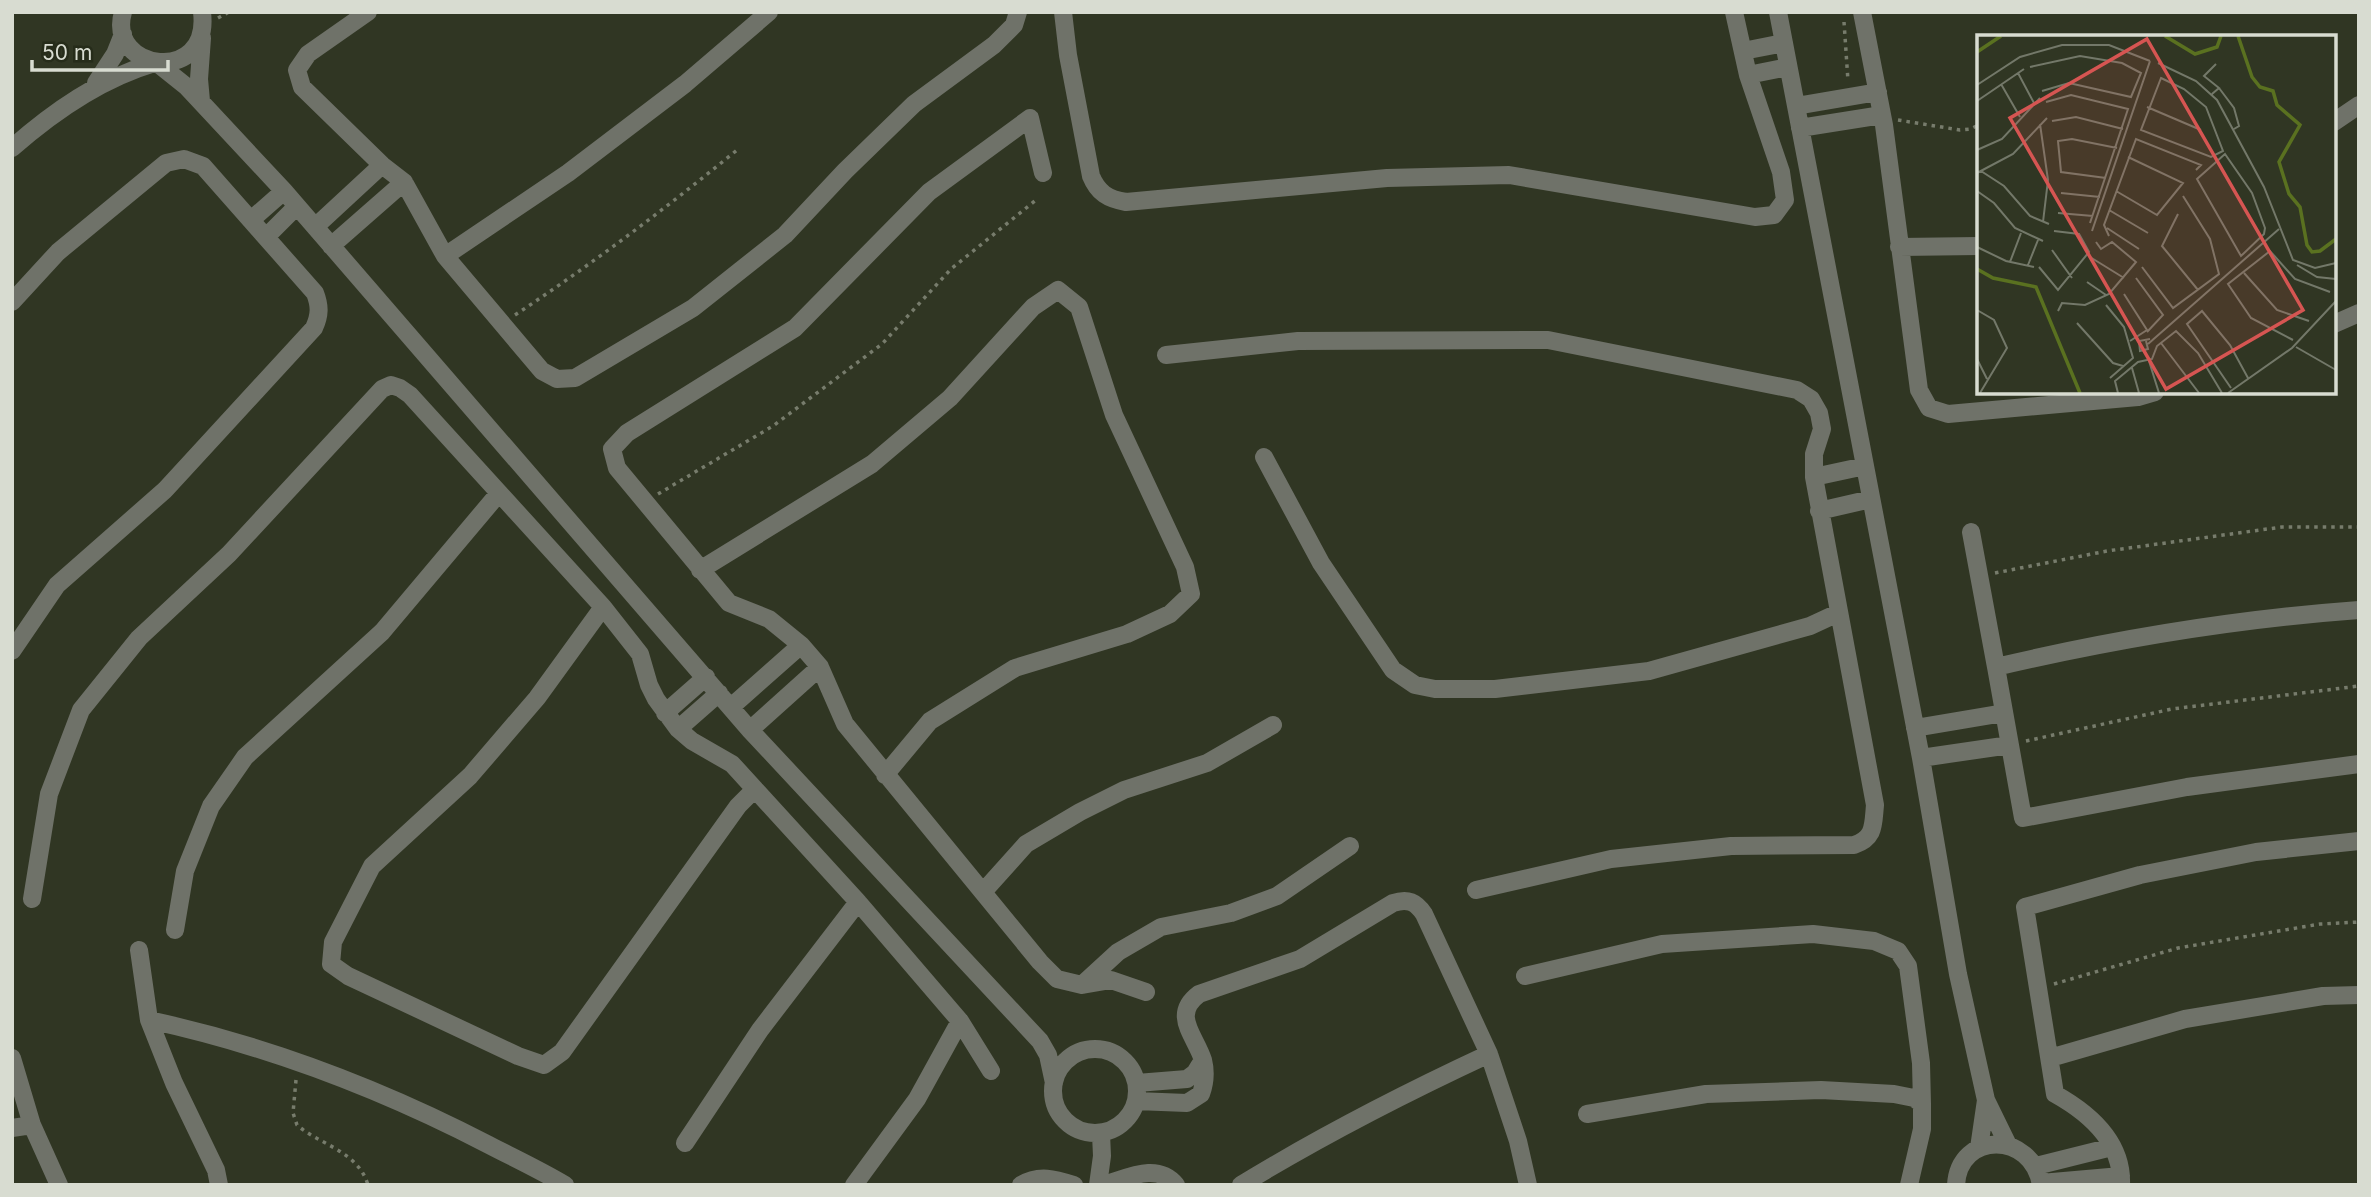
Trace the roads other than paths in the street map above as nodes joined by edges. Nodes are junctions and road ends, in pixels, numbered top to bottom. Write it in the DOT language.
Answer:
graph roads {
  1 [pos="123,12"];
  2 [pos="368,12"];
  3 [pos="769,12"];
  4 [pos="1018,12"];
  5 [pos="1063,12"];
  6 [pos="1734,12"];
  7 [pos="1778,12"];
  8 [pos="1863,12"];
  9 [pos="204,13"];
  10 [pos="123,34"];
  11 [pos="202,35"];
  12 [pos="1784,43"];
  13 [pos="1743,51"];
  14 [pos="155,63"];
  15 [pos="1788,67"];
  16 [pos="1748,75"];
  17 [pos="92,89"];
  18 [pos="1878,92"];
  19 [pos="201,101"];
  20 [pos="2359,105"];
  21 [pos="1796,106"];
  22 [pos="1883,120"];
  23 [pos="2336,121"];
  24 [pos="1800,128"];
  25 [pos="12,148"];
  26 [pos="382,165"];
  27 [pos="1044,173"];
  28 [pos="404,182"];
  29 [pos="284,191"];
  30 [pos="297,206"];
  31 [pos="251,220"];
  32 [pos="315,227"];
  33 [pos="266,237"];
  34 [pos="331,246"];
  35 [pos="1977,246"];
  36 [pos="1899,247"];
  37 [pos="446,256"];
  38 [pos="12,302"];
  39 [pos="2359,313"];
  40 [pos="2336,323"];
  41 [pos="1166,355"];
  42 [pos="2148,394"];
  43 [pos="1264,457"];
  44 [pos="1865,466"];
  45 [pos="1814,477"];
  46 [pos="499,493"];
  47 [pos="1871,499"];
  48 [pos="1819,511"];
  49 [pos="1971,532"];
  50 [pos="699,570"];
  51 [pos="603,607"];
  52 [pos="2359,610"];
  53 [pos="1838,614"];
  54 [pos="801,645"];
  55 [pos="12,651"];
  56 [pos="820,667"];
  57 [pos="1996,667"];
  58 [pos="706,677"];
  59 [pos="719,693"];
  60 [pos="731,707"];
  61 [pos="665,713"];
  62 [pos="2004,713"];
  63 [pos="1273,725"];
  64 [pos="1915,728"];
  65 [pos="678,729"];
  66 [pos="750,730"];
  67 [pos="2010,745"];
  68 [pos="1921,758"];
  69 [pos="2359,764"];
  70 [pos="885,775"];
  71 [pos="755,789"];
  72 [pos="2359,841"];
  73 [pos="1350,846"];
  74 [pos="1476,890"];
  75 [pos="983,892"];
  76 [pos="32,899"];
  77 [pos="858,902"];
  78 [pos="175,930"];
  79 [pos="139,950"];
  80 [pos="1525,976"];
  81 [pos="1082,985"];
  82 [pos="1146,992"];
  83 [pos="2359,995"];
  84 [pos="149,1020"];
  85 [pos="960,1021"];
  86 [pos="1040,1041"];
  87 [pos="1082,1051"];
  88 [pos="1489,1054"];
  89 [pos="12,1058"];
  90 [pos="2050,1058"];
  91 [pos="1203,1060"];
  92 [pos="991,1071"];
  93 [pos="1054,1083"];
  94 [pos="1137,1083"];
  95 [pos="1986,1100"];
  96 [pos="1136,1101"];
  97 [pos="1923,1104"];
  98 [pos="1587,1114"];
  99 [pos="32,1125"];
  100 [pos="12,1128"];
  101 [pos="1101,1134"];
  102 [pos="685,1143"];
  103 [pos="2008,1145"];
  104 [pos="2112,1147"];
  105 [pos="1979,1148"];
  106 [pos="2039,1178"];
  107 [pos="2121,1180"];
  108 [pos="58,1185"];
  109 [pos="219,1185"];
  110 [pos="565,1185"];
  111 [pos="854,1185"];
  112 [pos="1021,1185"];
  113 [pos="1074,1185"];
  114 [pos="1098,1185"];
  115 [pos="1104,1185"];
  116 [pos="1176,1185"];
  117 [pos="1241,1185"];
  118 [pos="1528,1185"];
  119 [pos="1909,1185"];
  120 [pos="1956,1185"];
  1 -- 10 [label="street"];
  2 -- 26 [label="street"];
  3 -- 37 [label="street"];
  4 -- 37 [label="street"];
  5 -- 16 [label="street"];
  6 -- 13 [label="street"];
  7 -- 12 [label="street"];
  8 -- 18 [label="street"];
  9 -- 11 [label="street"];
  10 -- 14 [label="street"];
  10 -- 17 [label="street"];
  11 -- 14 [label="street"];
  11 -- 19 [label="street"];
  12 -- 13 [label="street"];
  12 -- 15 [label="street"];
  13 -- 16 [label="street"];
  14 -- 17 [label="street"];
  14 -- 19 [label="street"];
  15 -- 16 [label="street"];
  15 -- 21 [label="street"];
  17 -- 25 [label="street"];
  18 -- 21 [label="street"];
  18 -- 22 [label="street"];
  19 -- 29 [label="street"];
  20 -- 23 [label="street"];
  21 -- 24 [label="street"];
  22 -- 24 [label="street"];
  22 -- 36 [label="street"];
  24 -- 44 [label="street"];
  26 -- 28 [label="street"];
  26 -- 32 [label="street"];
  27 -- 50 [label="street"];
  28 -- 34 [label="street"];
  28 -- 37 [label="street"];
  29 -- 30 [label="street"];
  29 -- 31 [label="street"];
  30 -- 32 [label="street"];
  30 -- 33 [label="street"];
  31 -- 33 [label="street"];
  31 -- 38 [label="street"];
  32 -- 34 [label="street"];
  33 -- 55 [label="street"];
  34 -- 58 [label="street"];
  35 -- 36 [label="street"];
  36 -- 42 [label="street"];
  39 -- 40 [label="street"];
  41 -- 45 [label="street"];
  43 -- 53 [label="street"];
  44 -- 45 [label="street"];
  44 -- 47 [label="street"];
  45 -- 48 [label="street"];
  46 -- 51 [label="street"];
  46 -- 76 [label="street"];
  46 -- 78 [label="street"];
  47 -- 48 [label="street"];
  47 -- 64 [label="street"];
  48 -- 53 [label="street"];
  49 -- 57 [label="street"];
  50 -- 54 [label="street"];
  50 -- 70 [label="street"];
  51 -- 61 [label="street"];
  51 -- 71 [label="street"];
  52 -- 57 [label="street"];
  53 -- 74 [label="street"];
  54 -- 56 [label="street"];
  54 -- 60 [label="street"];
  56 -- 66 [label="street"];
  56 -- 70 [label="street"];
  57 -- 62 [label="street"];
  58 -- 59 [label="street"];
  58 -- 61 [label="street"];
  59 -- 60 [label="street"];
  59 -- 65 [label="street"];
  60 -- 66 [label="street"];
  61 -- 65 [label="street"];
  62 -- 64 [label="street"];
  62 -- 67 [label="street"];
  63 -- 75 [label="street"];
  64 -- 68 [label="street"];
  65 -- 71 [label="street"];
  66 -- 86 [label="street"];
  67 -- 68 [label="street"];
  67 -- 69 [label="street"];
  68 -- 95 [label="street"];
  70 -- 75 [label="street"];
  71 -- 77 [label="street"];
  72 -- 90 [label="street"];
  73 -- 81 [label="street"];
  75 -- 81 [label="street"];
  77 -- 85 [label="street"];
  77 -- 102 [label="street"];
  79 -- 84 [label="street"];
  80 -- 97 [label="street"];
  81 -- 82 [label="street"];
  83 -- 90 [label="street"];
  84 -- 109 [label="street"];
  84 -- 110 [label="street"];
  85 -- 92 [label="street"];
  85 -- 111 [label="street"];
  86 -- 87 [label="street"];
  86 -- 93 [label="street"];
  87 -- 93 [label="street"];
  87 -- 94 [label="street"];
  88 -- 91 [label="street"];
  88 -- 117 [label="street"];
  88 -- 118 [label="street"];
  89 -- 99 [label="street"];
  90 -- 104 [label="street"];
  91 -- 94 [label="street"];
  91 -- 96 [label="street"];
  93 -- 101 [label="street"];
  94 -- 96 [label="street"];
  95 -- 103 [label="street"];
  95 -- 105 [label="street"];
  96 -- 101 [label="street"];
  97 -- 98 [label="street"];
  97 -- 119 [label="street"];
  99 -- 100 [label="street"];
  99 -- 108 [label="street"];
  101 -- 114 [label="street"];
  103 -- 105 [label="street"];
  103 -- 106 [label="street"];
  104 -- 106 [label="street"];
  104 -- 107 [label="street"];
  105 -- 120 [label="street"];
  106 -- 107 [label="street"];
  112 -- 113 [label="street"];
  115 -- 116 [label="street"];
}
